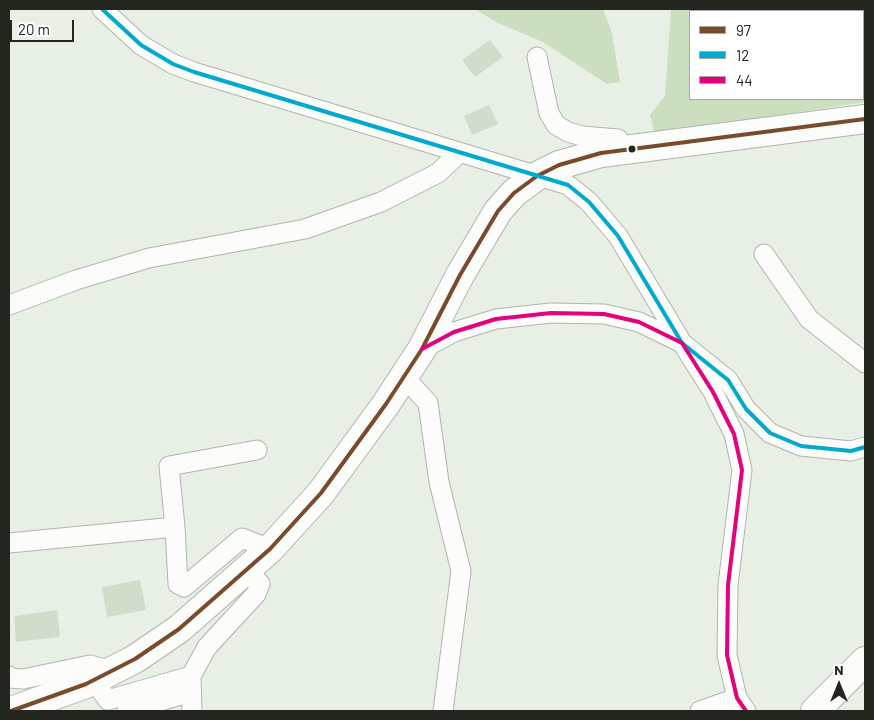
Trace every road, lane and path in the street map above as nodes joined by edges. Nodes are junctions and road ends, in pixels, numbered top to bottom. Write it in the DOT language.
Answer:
graph roads {
  1 [pos="102,9"];
  2 [pos="537,57"];
  3 [pos="865,119"];
  4 [pos="625,149"];
  5 [pos="459,153"];
  6 [pos="537,176"];
  7 [pos="764,254"];
  8 [pos="9,305"];
  9 [pos="682,343"];
  10 [pos="422,350"];
  11 [pos="865,363"];
  12 [pos="404,377"];
  13 [pos="865,447"];
  14 [pos="257,450"];
  15 [pos="175,528"];
  16 [pos="9,543"];
  17 [pos="270,549"];
  18 [pos="247,569"];
  19 [pos="865,662"];
  20 [pos="9,676"];
  21 [pos="102,676"];
  22 [pos="191,684"];
  23 [pos="741,705"];
  24 [pos="11,711"];
  25 [pos="126,711"];
  26 [pos="192,711"];
  27 [pos="443,711"];
  28 [pos="700,711"];
  29 [pos="815,711"];
  1 -- 5 [label="street"];
  2 -- 4 [label="street"];
  3 -- 4 [label="main road"];
  4 -- 6 [label="main road"];
  5 -- 6 [label="street"];
  5 -- 8 [label="street"];
  6 -- 9 [label="street"];
  6 -- 10 [label="main road"];
  7 -- 11 [label="street"];
  9 -- 10 [label="street"];
  9 -- 13 [label="street"];
  9 -- 23 [label="street"];
  10 -- 12 [label="main road"];
  12 -- 17 [label="main road"];
  12 -- 27 [label="street"];
  14 -- 15 [label="street"];
  15 -- 16 [label="street"];
  15 -- 17 [label="street"];
  17 -- 18 [label="main road"];
  18 -- 21 [label="main road"];
  18 -- 22 [label="street"];
  19 -- 29 [label="main road"];
  20 -- 21 [label="street"];
  21 -- 22 [label="street"];
  21 -- 24 [label="main road"];
  22 -- 25 [label="street"];
  22 -- 26 [label="street"];
  23 -- 28 [label="street"];
}
